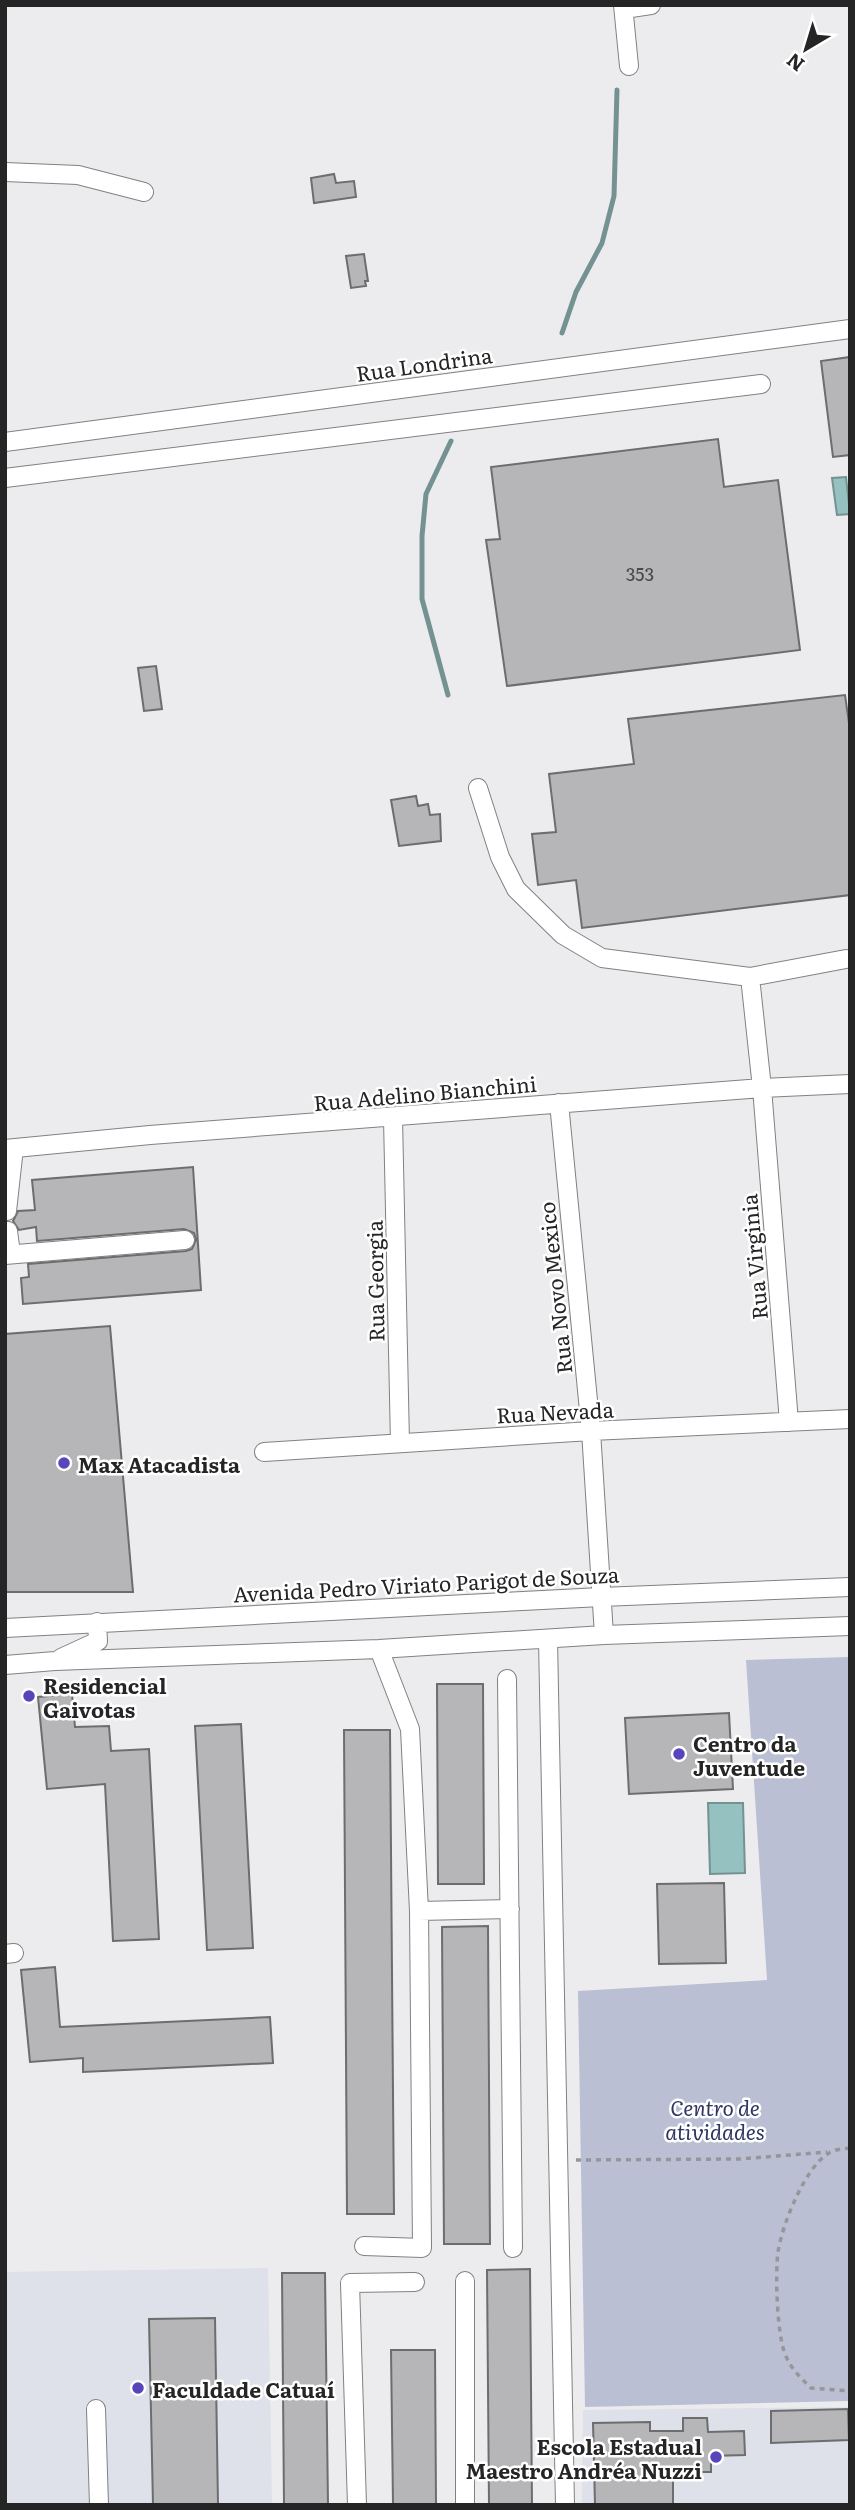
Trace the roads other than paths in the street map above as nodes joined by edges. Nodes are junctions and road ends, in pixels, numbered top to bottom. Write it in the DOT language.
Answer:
graph roads {
  1 [pos="651,5"];
  2 [pos="624,7"];
  3 [pos="629,66"];
  4 [pos="5,172"];
  5 [pos="144,192"];
  6 [pos="850,330"];
  7 [pos="761,384"];
  8 [pos="5,443"];
  9 [pos="5,478"];
  10 [pos="478,788"];
  11 [pos="846,959"];
  12 [pos="750,977"];
  13 [pos="850,1084"];
  14 [pos="762,1088"];
  15 [pos="559,1104"];
  16 [pos="393,1118"];
  17 [pos="10,1149"];
  18 [pos="7,1211"];
  19 [pos="8,1231"];
  20 [pos="186,1240"];
  21 [pos="8,1254"];
  22 [pos="850,1419"];
  23 [pos="789,1422"];
  24 [pos="591,1431"];
  25 [pos="400,1443"];
  26 [pos="264,1452"];
  27 [pos="850,1587"];
  28 [pos="601,1597"];
  29 [pos="97,1622"];
  30 [pos="850,1626"];
  31 [pos="5,1628"];
  32 [pos="604,1635"];
  33 [pos="548,1639"];
  34 [pos="379,1649"];
  35 [pos="55,1661"];
  36 [pos="5,1665"];
  37 [pos="507,1679"];
  38 [pos="510,1909"];
  39 [pos="419,1911"];
  40 [pos="364,2246"];
  41 [pos="513,2248"];
  42 [pos="465,2281"];
  43 [pos="415,2283"];
  44 [pos="96,2409"];
  45 [pos="99,2505"];
  46 [pos="357,2505"];
  47 [pos="465,2505"];
  48 [pos="565,2505"];
  1 -- 2 [label="street"];
  2 -- 3 [label="street"];
  4 -- 5 [label="street"];
  6 -- 8 [label="street, Rua Londrina"];
  7 -- 9 [label="street"];
  10 -- 12 [label="street"];
  11 -- 12 [label="street"];
  12 -- 14 [label="street, Rua Virginia"];
  13 -- 14 [label="street, Rua Adelino Bianchini"];
  14 -- 15 [label="street, Rua Adelino Bianchini"];
  14 -- 23 [label="street, Rua Virginia"];
  15 -- 16 [label="street, Rua Adelino Bianchini"];
  15 -- 24 [label="street, Rua Novo Mexico"];
  16 -- 17 [label="street, Rua Adelino Bianchini"];
  16 -- 25 [label="street, Rua Georgia"];
  17 -- 18 [label="street"];
  19 -- 21 [label="street"];
  20 -- 21 [label="street"];
  22 -- 23 [label="street, Rua Nevada"];
  23 -- 24 [label="street, Rua Nevada"];
  24 -- 25 [label="street, Rua Nevada"];
  24 -- 28 [label="street, Rua Novo Mexico"];
  25 -- 26 [label="street, Rua Nevada"];
  27 -- 28 [label="street, Avenida Pedro Viriato Parigot de Souza"];
  28 -- 29 [label="street, Avenida Pedro Viriato Parigot de Souza"];
  28 -- 32 [label="street, Rua Novo Mexico"];
  29 -- 31 [label="street, Avenida Pedro Viriato Parigot de Souza"];
  29 -- 35 [label="street"];
  30 -- 32 [label="street"];
  32 -- 33 [label="street"];
  33 -- 34 [label="street"];
  33 -- 48 [label="street"];
  34 -- 35 [label="street"];
  34 -- 39 [label="street"];
  35 -- 36 [label="street"];
  37 -- 38 [label="street"];
  38 -- 39 [label="street"];
  38 -- 41 [label="street"];
  39 -- 40 [label="street"];
  42 -- 47 [label="street"];
  43 -- 46 [label="street"];
  44 -- 45 [label="street"];
}
